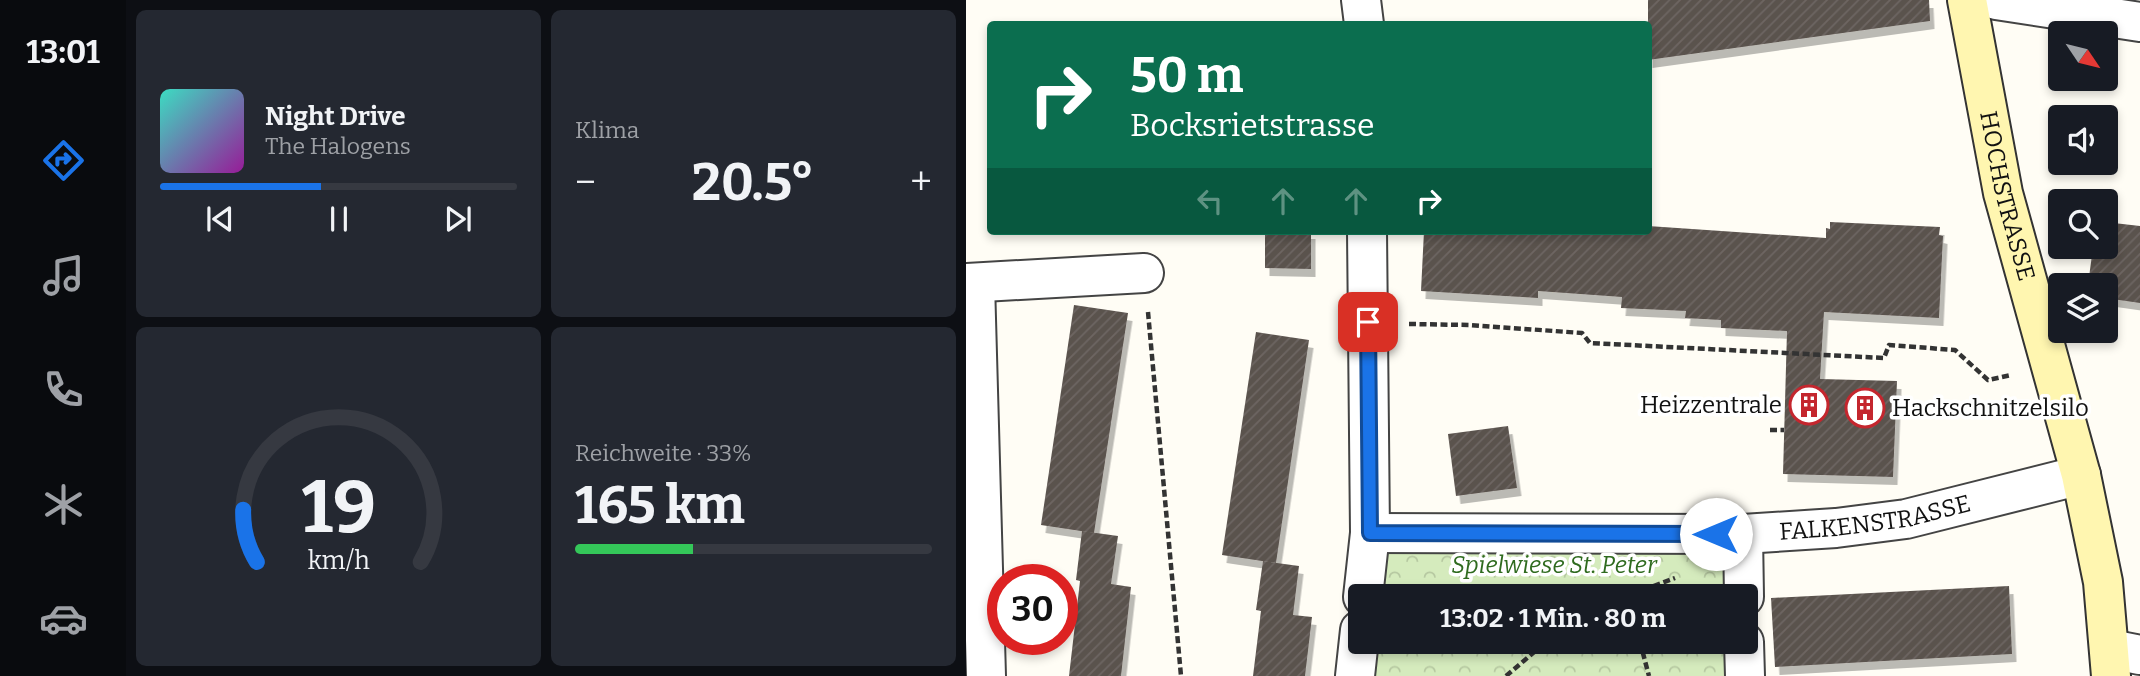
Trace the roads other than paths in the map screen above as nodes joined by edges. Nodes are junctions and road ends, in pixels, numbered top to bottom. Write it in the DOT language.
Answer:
graph roads {
  1 [pos="1361,0"];
  2 [pos="1967,0"];
  3 [pos="1996,0"];
  4 [pos="1364,21"];
  5 [pos="2140,22"];
  6 [pos="1367,235"];
  7 [pos="1144,273"];
  8 [pos="971,283"];
  9 [pos="2081,475"];
  10 [pos="1370,533"];
  11 [pos="1743,534"];
  12 [pos="1364,584"];
  13 [pos="1744,584"];
  14 [pos="1357,654"];
  15 [pos="1744,654"];
  16 [pos="2120,660"];
  17 [pos="986,676"];
  18 [pos="1355,676"];
  19 [pos="1745,676"];
  1 -- 4 [label="street"];
  2 -- 9 [label="street, HOCHSTRASSE"];
  3 -- 5 [label="street"];
  6 -- 10 [label="street"];
  7 -- 8 [label="street"];
  8 -- 17 [label="street"];
  9 -- 11 [label="street, FALKENSTRASSE"];
  9 -- 16 [label="street, HOCHSTRASSE"];
  10 -- 11 [label="street, FALKENSTRASSE"];
  10 -- 12 [label="street"];
  11 -- 13 [label="street"];
  14 -- 18 [label="street"];
  15 -- 19 [label="street"];
}
